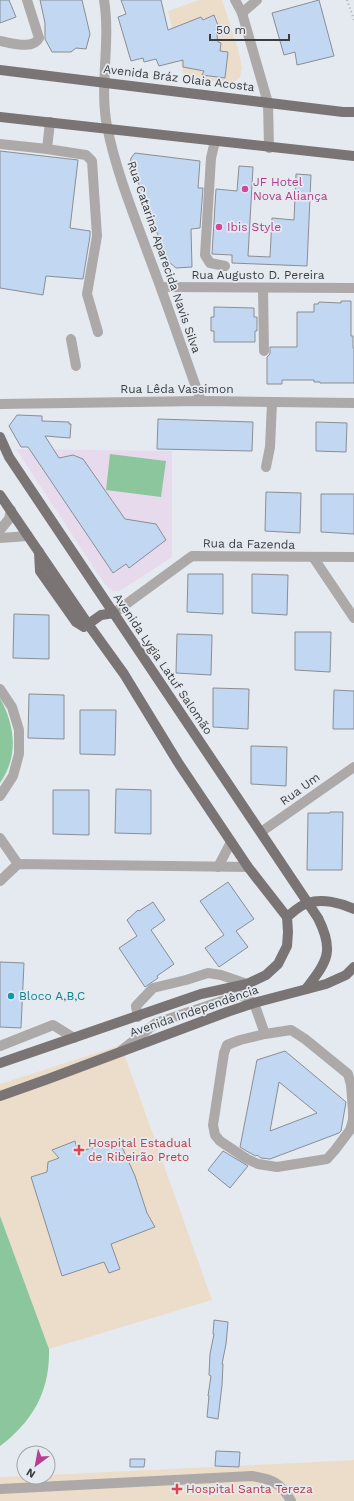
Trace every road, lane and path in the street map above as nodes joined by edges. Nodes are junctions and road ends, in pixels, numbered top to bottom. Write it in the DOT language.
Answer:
graph roads {
  1 [pos="27,0"];
  2 [pos="104,0"];
  3 [pos="235,0"];
  4 [pos="257,0"];
  5 [pos="347,0"];
  6 [pos="242,13"];
  7 [pos="354,20"];
  8 [pos="0,41"];
  9 [pos="0,70"];
  10 [pos="105,82"];
  11 [pos="268,103"];
  12 [pos="354,112"];
  13 [pos="0,119"];
  14 [pos="50,122"];
  15 [pos="107,128"];
  16 [pos="215,141"];
  17 [pos="0,144"];
  18 [pos="269,148"];
  19 [pos="47,150"];
  20 [pos="354,156"];
  21 [pos="225,266"];
  22 [pos="161,287"];
  23 [pos="263,288"];
  24 [pos="354,288"];
  25 [pos="98,332"];
  26 [pos="71,339"];
  27 [pos="264,351"];
  28 [pos="76,366"];
  29 [pos="201,401"];
  30 [pos="272,403"];
  31 [pos="354,403"];
  32 [pos="0,404"];
  33 [pos="0,437"];
  34 [pos="266,468"];
  35 [pos="0,494"];
  36 [pos="11,510"];
  37 [pos="0,530"];
  38 [pos="28,536"];
  39 [pos="0,538"];
  40 [pos="313,557"];
  41 [pos="354,557"];
  42 [pos="114,613"];
  43 [pos="354,618"];
  44 [pos="88,624"];
  45 [pos="0,689"];
  46 [pos="354,767"];
  47 [pos="0,796"];
  48 [pos="261,832"];
  49 [pos="0,838"];
  50 [pos="231,842"];
  51 [pos="18,864"];
  52 [pos="218,867"];
  53 [pos="248,867"];
  54 [pos="0,881"];
  55 [pos="308,902"];
  56 [pos="354,909"];
  57 [pos="287,917"];
  58 [pos="354,966"];
  59 [pos="247,984"];
  60 [pos="306,989"];
  61 [pos="254,1003"];
  62 [pos="138,1016"];
  63 [pos="265,1034"];
  64 [pos="74,1038"];
  65 [pos="0,1046"];
  66 [pos="120,1052"];
  67 [pos="0,1062"];
  68 [pos="0,1096"];
  69 [pos="0,1489"];
  70 [pos="291,1501"];
  1 -- 8 [label="street"];
  2 -- 10 [label="street, Rua Catarina Aparecida Navis Silva"];
  3 -- 6 [label="street"];
  4 -- 6 [label="street"];
  5 -- 7 [label="path"];
  6 -- 11 [label="street"];
  9 -- 10 [label="main road, Avenida Bráz Olaia Acosta"];
  10 -- 11 [label="main road, Avenida Bráz Olaia Acosta"];
  10 -- 15 [label="street, Rua Catarina Aparecida Navis Silva"];
  11 -- 12 [label="main road, Avenida Bráz Olaia Acosta"];
  11 -- 18 [label="street"];
  13 -- 14 [label="main road"];
  14 -- 15 [label="main road"];
  14 -- 19 [label="street"];
  15 -- 16 [label="main road"];
  15 -- 22 [label="street, Rua Catarina Aparecida Navis Silva"];
  16 -- 18 [label="main road"];
  16 -- 21 [label="street"];
  17 -- 19 [label="street"];
  18 -- 20 [label="main road"];
  19 -- 25 [label="street"];
  22 -- 23 [label="street, Rua Augusto D. Pereira"];
  22 -- 29 [label="street, Rua Catarina Aparecida Navis Silva"];
  23 -- 24 [label="street, Rua Augusto D. Pereira"];
  23 -- 27 [label="street"];
  26 -- 28 [label="street"];
  29 -- 30 [label="street, Rua Lêda Vassimon"];
  29 -- 32 [label="street, Rua Lêda Vassimon"];
  30 -- 31 [label="street, Rua Lêda Vassimon"];
  30 -- 34 [label="street"];
  33 -- 42 [label="main road, Avenida Lygia Latuf Salomão"];
  35 -- 36 [label="main road"];
  36 -- 37 [label="street"];
  36 -- 38 [label="main road"];
  38 -- 39 [label="street"];
  38 -- 44 [label="main road"];
  40 -- 41 [label="street, Rua da Fazenda"];
  40 -- 42 [label="street, Rua da Fazenda"];
  40 -- 43 [label="street"];
  42 -- 44 [label="main road"];
  42 -- 48 [label="main road, Avenida Lygia Latuf Salomão"];
  44 -- 50 [label="main road"];
  45 -- 47 [label="street"];
  46 -- 48 [label="street, Rua Um"];
  48 -- 55 [label="main road, Avenida Lygia Latuf Salomão"];
  49 -- 51 [label="street"];
  50 -- 52 [label="street"];
  50 -- 53 [label="main road"];
  51 -- 52 [label="street"];
  51 -- 54 [label="street"];
  52 -- 53 [label="street"];
  53 -- 57 [label="main road"];
  55 -- 56 [label="main road"];
  55 -- 57 [label="main road"];
  55 -- 60 [label="main road"];
  57 -- 59 [label="main road, Avenida Independência"];
  58 -- 60 [label="main road, Avenida Independência"];
  59 -- 62 [label="main road, Avenida Independência"];
  59 -- 62 [label="street"];
  60 -- 61 [label="main road, Avenida Independência"];
  61 -- 63 [label="street"];
  61 -- 66 [label="main road, Avenida Independência"];
  61 -- 66 [label="street"];
  62 -- 64 [label="main road, Avenida Independência"];
  63 -- 63 [label="street"];
  64 -- 65 [label="street"];
  64 -- 67 [label="main road, Avenida Independência"];
  66 -- 68 [label="main road, Avenida Independência"];
  69 -- 70 [label="street"];
}
